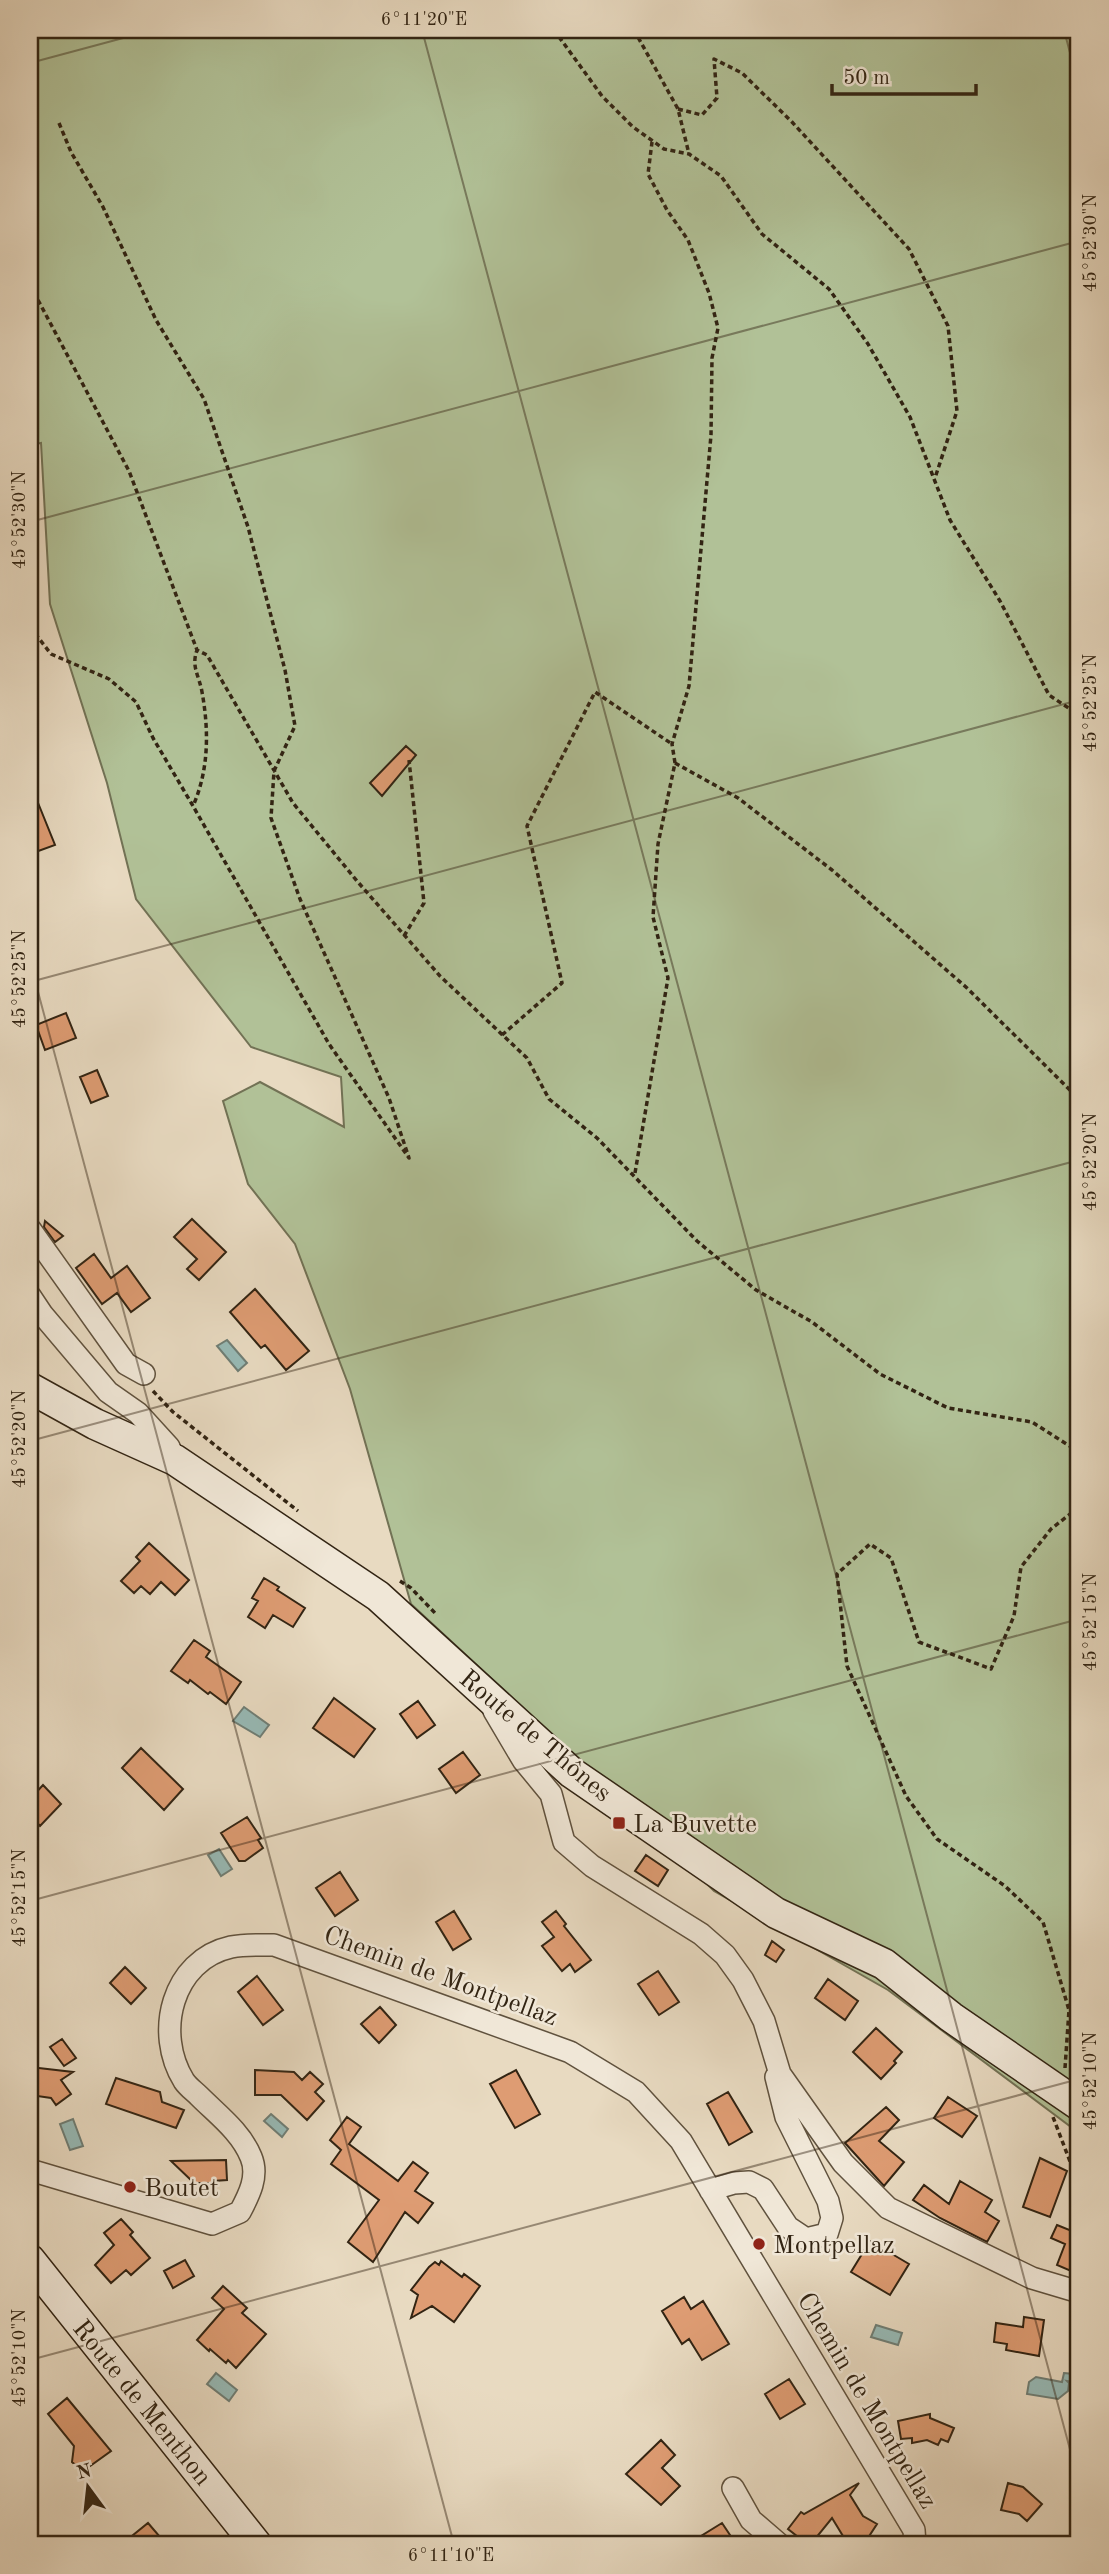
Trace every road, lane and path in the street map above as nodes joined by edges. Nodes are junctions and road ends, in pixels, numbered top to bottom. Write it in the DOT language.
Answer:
graph roads {
  1 [pos="554,30"];
  2 [pos="634,30"];
  3 [pos="678,109"];
  4 [pos="59,123"];
  5 [pos="652,142"];
  6 [pos="689,154"];
  7 [pos="30,285"];
  8 [pos="934,479"];
  9 [pos="30,627"];
  10 [pos="198,650"];
  11 [pos="1079,715"];
  12 [pos="672,744"];
  13 [pos="409,760"];
  14 [pos="676,763"];
  15 [pos="274,771"];
  16 [pos="193,806"];
  17 [pos="404,936"];
  18 [pos="502,1035"];
  19 [pos="1079,1099"];
  20 [pos="634,1175"];
  21 [pos="30,1230"];
  22 [pos="30,1296"];
  23 [pos="144,1374"];
  24 [pos="30,1388"];
  25 [pos="1079,1452"];
  26 [pos="175,1460"];
  27 [pos="1079,1507"];
  28 [pos="482,1691"];
  29 [pos="583,1780"];
  30 [pos="551,1794"];
  31 [pos="775,2056"];
  32 [pos="1065,2105"];
  33 [pos="30,2170"];
  34 [pos="1079,2185"];
  35 [pos="710,2190"];
  36 [pos="30,2260"];
  37 [pos="1079,2292"];
  38 [pos="733,2487"];
  39 [pos="256,2544"];
  40 [pos="779,2544"];
  41 [pos="915,2544"];
  1 -- 5 [label="path"];
  2 -- 3 [label="path"];
  3 -- 6 [label="path"];
  3 -- 8 [label="path"];
  4 -- 15 [label="path"];
  5 -- 6 [label="path"];
  5 -- 12 [label="path"];
  6 -- 8 [label="path"];
  7 -- 10 [label="path"];
  8 -- 11 [label="path"];
  9 -- 16 [label="path"];
  10 -- 15 [label="path"];
  10 -- 16 [label="path"];
  12 -- 14 [label="path"];
  12 -- 18 [label="path"];
  13 -- 17 [label="path"];
  14 -- 19 [label="path"];
  14 -- 20 [label="path"];
  15 -- 16 [label="path"];
  15 -- 17 [label="path"];
  17 -- 18 [label="path"];
  18 -- 20 [label="path"];
  20 -- 25 [label="path"];
  21 -- 23 [label="street"];
  22 -- 26 [label="street"];
  24 -- 26 [label="main road, Route de Thônes"];
  26 -- 28 [label="main road, Route de Thônes"];
  27 -- 32 [label="path"];
  28 -- 29 [label="main road, Route de Thônes"];
  28 -- 30 [label="street"];
  29 -- 30 [label="street"];
  29 -- 32 [label="main road, Route de Thônes"];
  30 -- 31 [label="street"];
  31 -- 35 [label="street"];
  31 -- 37 [label="street"];
  32 -- 34 [label="path"];
  33 -- 35 [label="street, Chemin de Montpellaz"];
  35 -- 41 [label="street, Chemin de Montpellaz"];
  36 -- 39 [label="main road, Route de Menthon"];
  38 -- 40 [label="street"];
}
